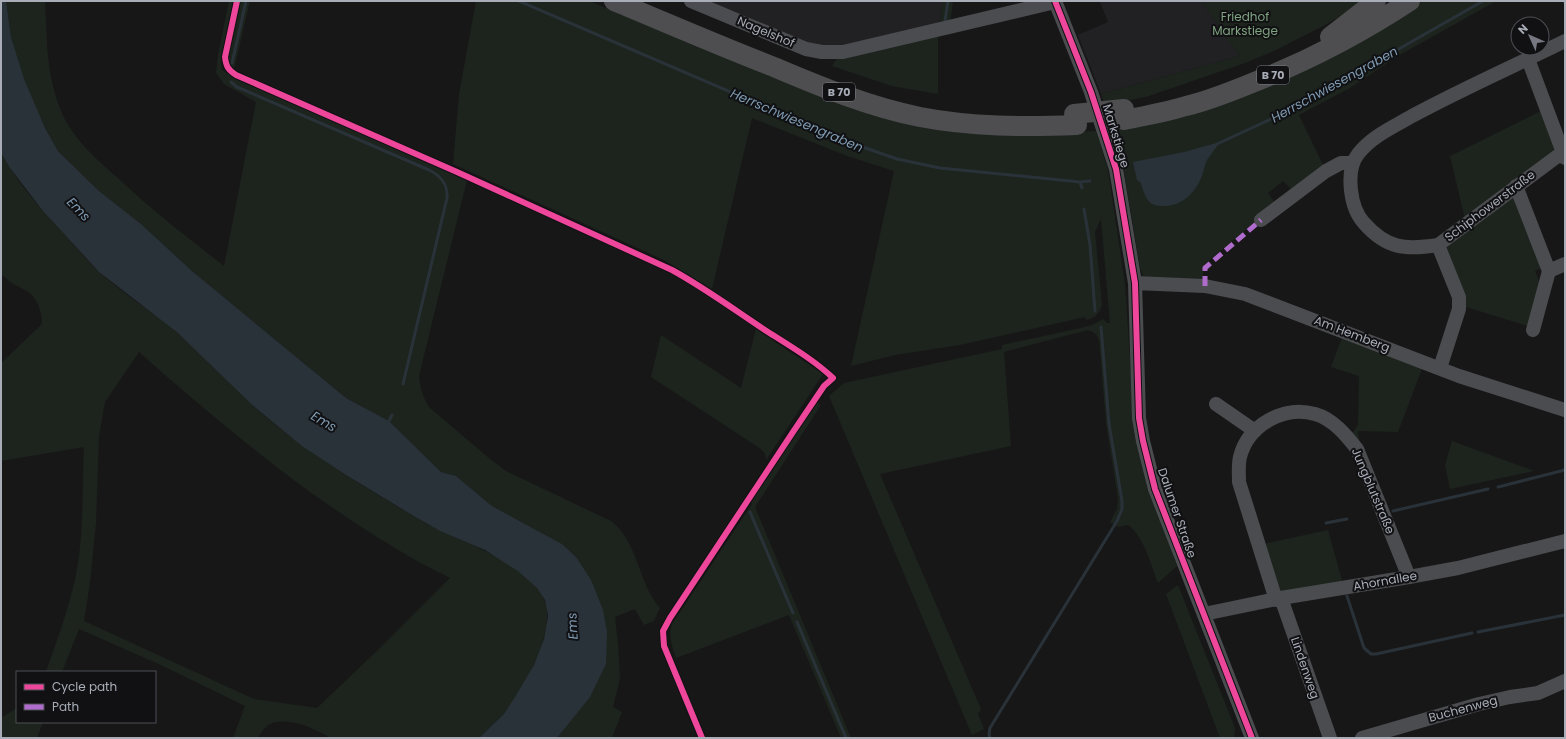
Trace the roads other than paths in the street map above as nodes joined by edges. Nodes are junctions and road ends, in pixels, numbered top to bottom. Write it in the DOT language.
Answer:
graph roads {
  1 [pos="614,1"];
  2 [pos="640,1"];
  3 [pos="691,1"];
  4 [pos="1055,1"];
  5 [pos="1376,1"];
  6 [pos="1391,1"];
  7 [pos="1410,1"];
  8 [pos="1330,37"];
  9 [pos="1565,41"];
  10 [pos="1528,59"];
  11 [pos="1124,114"];
  12 [pos="1075,120"];
  13 [pos="1564,155"];
  14 [pos="1353,163"];
  15 [pos="1516,186"];
  16 [pos="1261,220"];
  17 [pos="1438,245"];
  18 [pos="1565,264"];
  19 [pos="1549,271"];
  20 [pos="1135,283"];
  21 [pos="1533,330"];
  22 [pos="1440,368"];
  23 [pos="1216,404"];
  24 [pos="1565,410"];
  25 [pos="1255,431"];
  26 [pos="1565,540"];
  27 [pos="1410,577"];
  28 [pos="1278,599"];
  29 [pos="1204,614"];
  30 [pos="1565,681"];
  31 [pos="1252,738"];
  32 [pos="1330,738"];
  33 [pos="1362,738"];
  1 -- 12 [label="highway, B 70"];
  2 -- 12 [label="highway, B 70"];
  3 -- 4 [label="street, Nagelshof"];
  4 -- 20 [label="street, Markstiege"];
  5 -- 8 [label="highway"];
  6 -- 8 [label="highway, B 70"];
  7 -- 11 [label="highway, B 70"];
  8 -- 11 [label="highway, B 70"];
  9 -- 10 [label="street, Schiphowerstraße"];
  10 -- 13 [label="street"];
  10 -- 14 [label="street, Schiphowerstraße"];
  11 -- 12 [label="highway, B 70"];
  13 -- 15 [label="street, Schiphowerstraße"];
  14 -- 16 [label="street"];
  14 -- 17 [label="street, Schiphowerstraße"];
  15 -- 17 [label="street, Schiphowerstraße"];
  15 -- 19 [label="street"];
  17 -- 22 [label="street"];
  18 -- 19 [label="street"];
  19 -- 21 [label="street"];
  20 -- 22 [label="street, Am Hemberg"];
  20 -- 29 [label="street, Dalumer Straße"];
  22 -- 24 [label="street, Am Hemberg"];
  23 -- 25 [label="street"];
  25 -- 27 [label="street, Jungblutstraße"];
  25 -- 28 [label="street, Jungblutstraße"];
  26 -- 27 [label="street, Ahornallee"];
  27 -- 28 [label="street, Ahornallee"];
  28 -- 29 [label="street, Ahornallee"];
  28 -- 32 [label="street, Lindenweg"];
  29 -- 31 [label="street, Dalumer Straße"];
  30 -- 33 [label="street, Buchenweg"];
}
